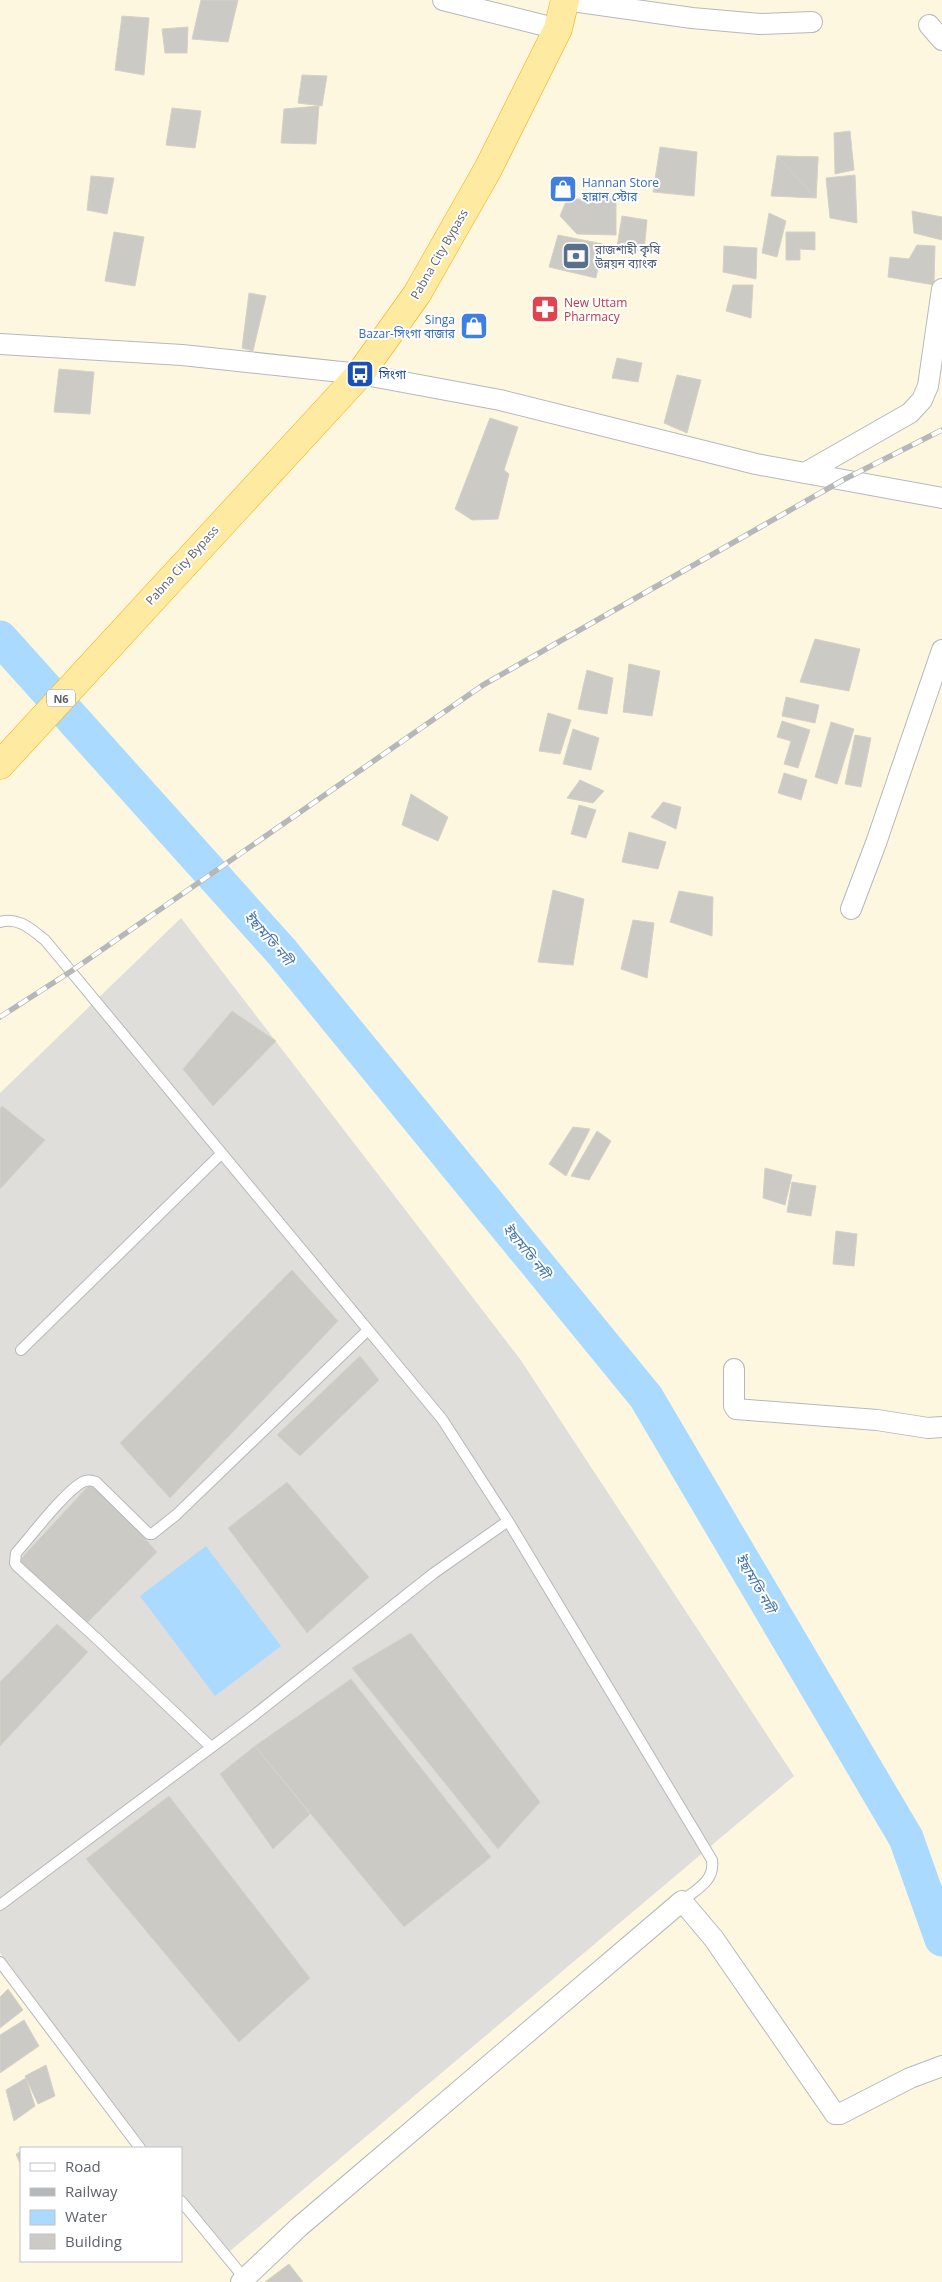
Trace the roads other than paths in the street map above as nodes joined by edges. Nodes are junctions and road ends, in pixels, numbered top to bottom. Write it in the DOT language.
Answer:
graph roads {
  1 [pos="443,0"];
  2 [pos="565,0"];
  3 [pos="812,22"];
  4 [pos="929,25"];
  5 [pos="558,29"];
  6 [pos="942,40"];
  7 [pos="942,289"];
  8 [pos="0,344"];
  9 [pos="360,374"];
  10 [pos="806,473"];
  11 [pos="942,498"];
  12 [pos="942,650"];
  13 [pos="0,765"];
  14 [pos="851,909"];
  15 [pos="0,922"];
  16 [pos="222,1154"];
  17 [pos="368,1330"];
  18 [pos="21,1350"];
  19 [pos="734,1369"];
  20 [pos="942,1427"];
  21 [pos="508,1521"];
  22 [pos="211,1747"];
  23 [pos="682,1901"];
  24 [pos="0,1904"];
  25 [pos="0,1962"];
  26 [pos="942,2066"];
  27 [pos="139,2147"];
  28 [pos="182,2202"];
  29 [pos="243,2281"];
  1 -- 5 [label="street"];
  2 -- 3 [label="street"];
  2 -- 5 [label="highway, Pabna City Bypass / N6"];
  4 -- 6 [label="street"];
  5 -- 9 [label="highway, Pabna City Bypass / N6"];
  7 -- 10 [label="street"];
  8 -- 9 [label="street"];
  9 -- 10 [label="street"];
  9 -- 13 [label="highway, Pabna City Bypass / N6"];
  10 -- 11 [label="street"];
  12 -- 14 [label="street"];
  15 -- 16 [label="lane"];
  16 -- 17 [label="lane"];
  16 -- 18 [label="lane"];
  17 -- 21 [label="lane"];
  17 -- 22 [label="lane"];
  19 -- 20 [label="street"];
  21 -- 22 [label="lane"];
  21 -- 23 [label="lane"];
  22 -- 24 [label="lane"];
  23 -- 26 [label="street"];
  23 -- 29 [label="street"];
  25 -- 27 [label="lane"];
  28 -- 29 [label="lane"];
}
